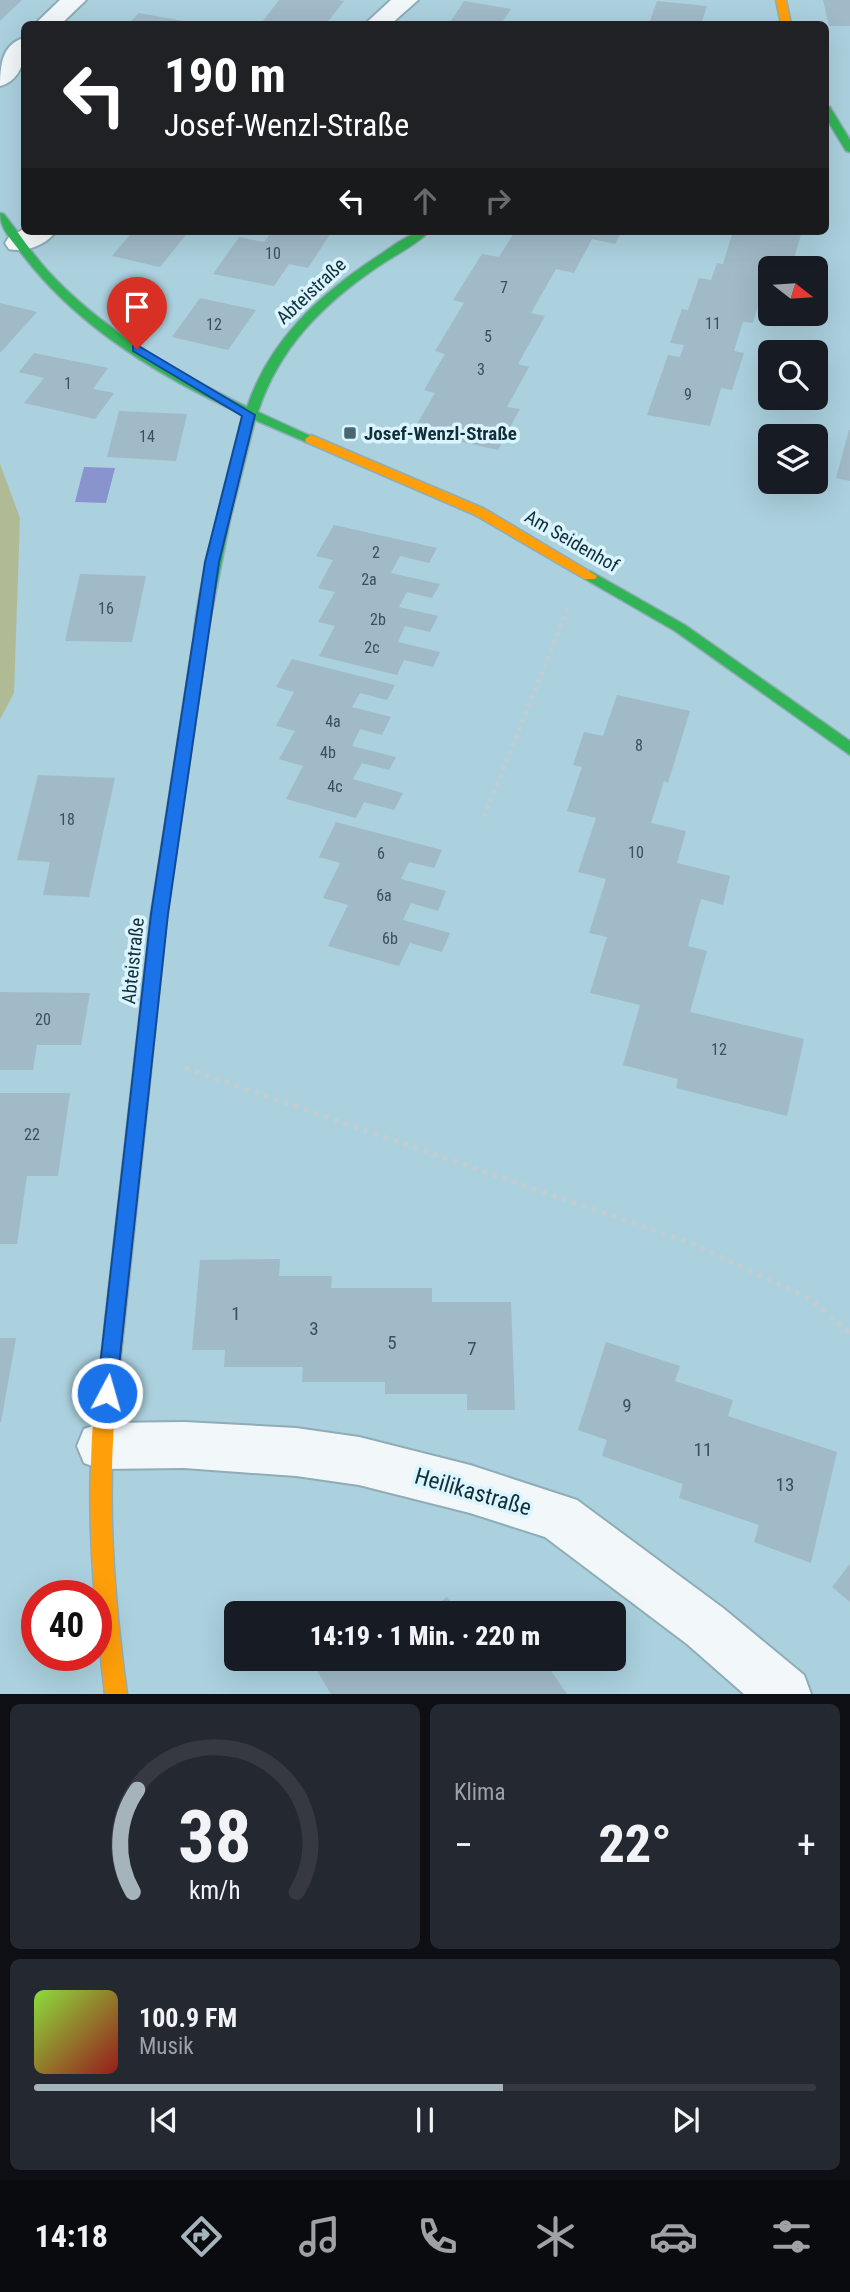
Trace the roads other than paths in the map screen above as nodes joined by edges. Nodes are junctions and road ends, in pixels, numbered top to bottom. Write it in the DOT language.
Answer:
graph roads {
  1 [pos="74,0"];
  2 [pos="406,0"];
  3 [pos="781,0"];
  4 [pos="50,21"];
  5 [pos="381,21"];
  6 [pos="785,21"];
  7 [pos="21,50"];
  8 [pos="0,78"];
  9 [pos="829,114"];
  10 [pos="850,149"];
  11 [pos="0,215"];
  12 [pos="21,230"];
  13 [pos="418,235"];
  14 [pos="31,237"];
  15 [pos="249,415"];
  16 [pos="850,749"];
  17 [pos="101,1446"];
  18 [pos="116,1693"];
  19 [pos="785,1693"];
  1 -- 4 [label="street"];
  2 -- 5 [label="street"];
  3 -- 6 [label="street"];
  7 -- 8 [label="street"];
  9 -- 10 [label="street"];
  11 -- 12 [label="street"];
  13 -- 15 [label="street, Abteistraße"];
  14 -- 15 [label="street"];
  15 -- 16 [label="street, Am Seidenhof"];
  15 -- 17 [label="street, Abteistraße"];
  17 -- 18 [label="street, Abteistraße"];
  17 -- 19 [label="street, Heilikastraße"];
}
